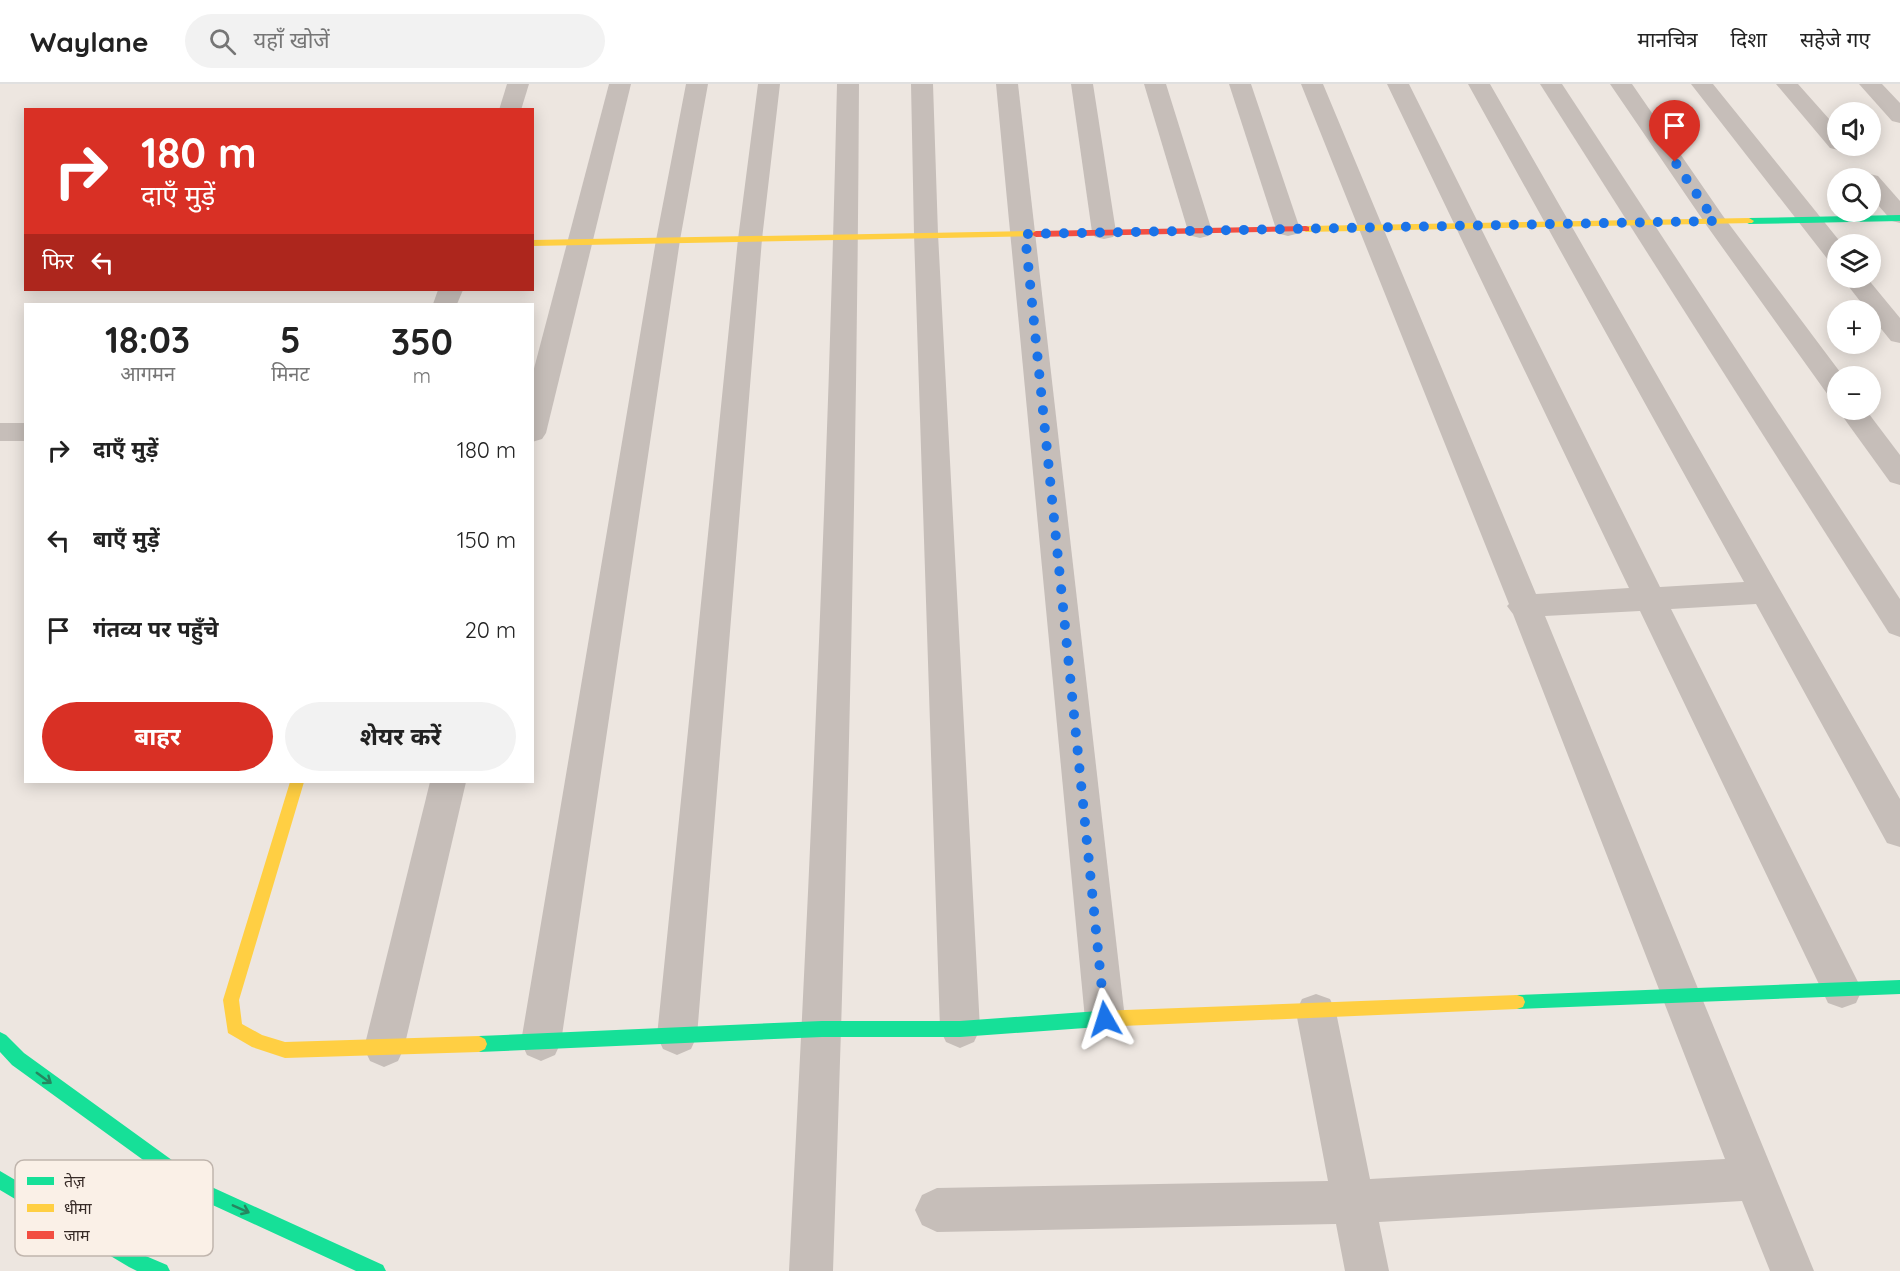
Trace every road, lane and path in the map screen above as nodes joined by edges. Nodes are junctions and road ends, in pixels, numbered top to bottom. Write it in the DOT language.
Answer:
graph roads {
  1 [pos="518,84"];
  2 [pos="620,84"];
  3 [pos="697,84"];
  4 [pos="769,84"];
  5 [pos="848,84"];
  6 [pos="922,84"];
  7 [pos="1008,84"];
  8 [pos="1082,84"];
  9 [pos="1155,84"];
  10 [pos="1240,84"];
  11 [pos="1312,84"];
  12 [pos="1398,84"];
  13 [pos="1479,84"];
  14 [pos="1551,84"];
  15 [pos="1621,84"];
  16 [pos="1702,84"];
  17 [pos="1787,84"];
  18 [pos="1870,84"];
  19 [pos="511,108"];
  20 [pos="1900,116"];
  21 [pos="1827,130"];
  22 [pos="1849,156"];
  23 [pos="1859,168"];
  24 [pos="1881,194"];
  25 [pos="1900,217"];
  26 [pos="1808,219"];
  27 [pos="1715,221"];
  28 [pos="1640,222"];
  29 [pos="1560,224"];
  30 [pos="1469,225"];
  31 [pos="1372,227"];
  32 [pos="1288,229"];
  33 [pos="1200,231"];
  34 [pos="1104,232"];
  35 [pos="926,234"];
  36 [pos="1025,234"];
  37 [pos="846,237"];
  38 [pos="750,238"];
  39 [pos="668,240"];
  40 [pos="579,242"];
  41 [pos="1827,242"];
  42 [pos="534,243"];
  43 [pos="1862,288"];
  44 [pos="1900,335"];
  45 [pos="1827,374"];
  46 [pos="1859,420"];
  47 [pos="534,425"];
  48 [pos="0,432"];
  49 [pos="24,432"];
  50 [pos="1900,475"];
  51 [pos="1766,592"];
  52 [pos="1651,598"];
  53 [pos="1523,606"];
  54 [pos="1900,625"];
  55 [pos="297,783"];
  56 [pos="448,783"];
  57 [pos="1900,832"];
  58 [pos="1900,987"];
  59 [pos="1842,990"];
  60 [pos="1679,996"];
  61 [pos="1316,1012"];
  62 [pos="1105,1019"];
  63 [pos="822,1029"];
  64 [pos="960,1029"];
  65 [pos="676,1036"];
  66 [pos="0,1040"];
  67 [pos="541,1042"];
  68 [pos="384,1048"];
  69 [pos="158,1160"];
  70 [pos="1754,1179"];
  71 [pos="0,1180"];
  72 [pos="15,1189"];
  73 [pos="213,1196"];
  74 [pos="1352,1202"];
  75 [pos="937,1210"];
  76 [pos="127,1256"];
  77 [pos="161,1271"];
  78 [pos="377,1271"];
  79 [pos="811,1271"];
  80 [pos="1367,1271"];
  81 [pos="1792,1271"];
  1 -- 19 [label="street"];
  2 -- 40 [label="street"];
  3 -- 39 [label="street"];
  4 -- 38 [label="street"];
  5 -- 37 [label="street"];
  6 -- 35 [label="street"];
  7 -- 36 [label="street"];
  8 -- 34 [label="street"];
  9 -- 33 [label="street"];
  10 -- 32 [label="street"];
  11 -- 31 [label="street"];
  12 -- 30 [label="street"];
  13 -- 29 [label="street"];
  14 -- 28 [label="street"];
  15 -- 27 [label="street"];
  16 -- 26 [label="street"];
  17 -- 21 [label="street"];
  18 -- 20 [label="street"];
  22 -- 23 [label="street"];
  24 -- 25 [label="street"];
  25 -- 26 [label="street"];
  26 -- 27 [label="street"];
  26 -- 41 [label="street"];
  27 -- 28 [label="street"];
  27 -- 45 [label="street"];
  28 -- 29 [label="street"];
  28 -- 54 [label="street"];
  29 -- 30 [label="street"];
  29 -- 51 [label="street"];
  30 -- 31 [label="street"];
  30 -- 52 [label="street"];
  31 -- 32 [label="street"];
  31 -- 53 [label="street"];
  32 -- 33 [label="street"];
  33 -- 34 [label="street"];
  34 -- 36 [label="street"];
  35 -- 36 [label="street"];
  35 -- 37 [label="street"];
  35 -- 64 [label="street"];
  36 -- 62 [label="street"];
  37 -- 38 [label="street"];
  37 -- 63 [label="street"];
  38 -- 39 [label="street"];
  38 -- 65 [label="street"];
  39 -- 40 [label="street"];
  39 -- 67 [label="street"];
  40 -- 42 [label="street"];
  40 -- 47 [label="street"];
  43 -- 44 [label="street"];
  46 -- 50 [label="street"];
  48 -- 49 [label="street"];
  51 -- 52 [label="street"];
  51 -- 57 [label="street"];
  52 -- 53 [label="street"];
  52 -- 59 [label="street"];
  53 -- 60 [label="street"];
  55 -- 68 [label="street"];
  56 -- 68 [label="street"];
  58 -- 59 [label="street"];
  59 -- 60 [label="street"];
  60 -- 61 [label="street"];
  60 -- 70 [label="street"];
  61 -- 62 [label="street"];
  61 -- 74 [label="street"];
  62 -- 64 [label="street"];
  63 -- 64 [label="street"];
  63 -- 65 [label="street"];
  63 -- 79 [label="street"];
  65 -- 67 [label="street"];
  66 -- 69 [label="street, one-way"];
  67 -- 68 [label="street"];
  70 -- 74 [label="street"];
  70 -- 81 [label="street"];
  71 -- 72 [label="street"];
  73 -- 78 [label="street, one-way"];
  74 -- 75 [label="street"];
  74 -- 80 [label="street"];
  76 -- 77 [label="street"];
}
